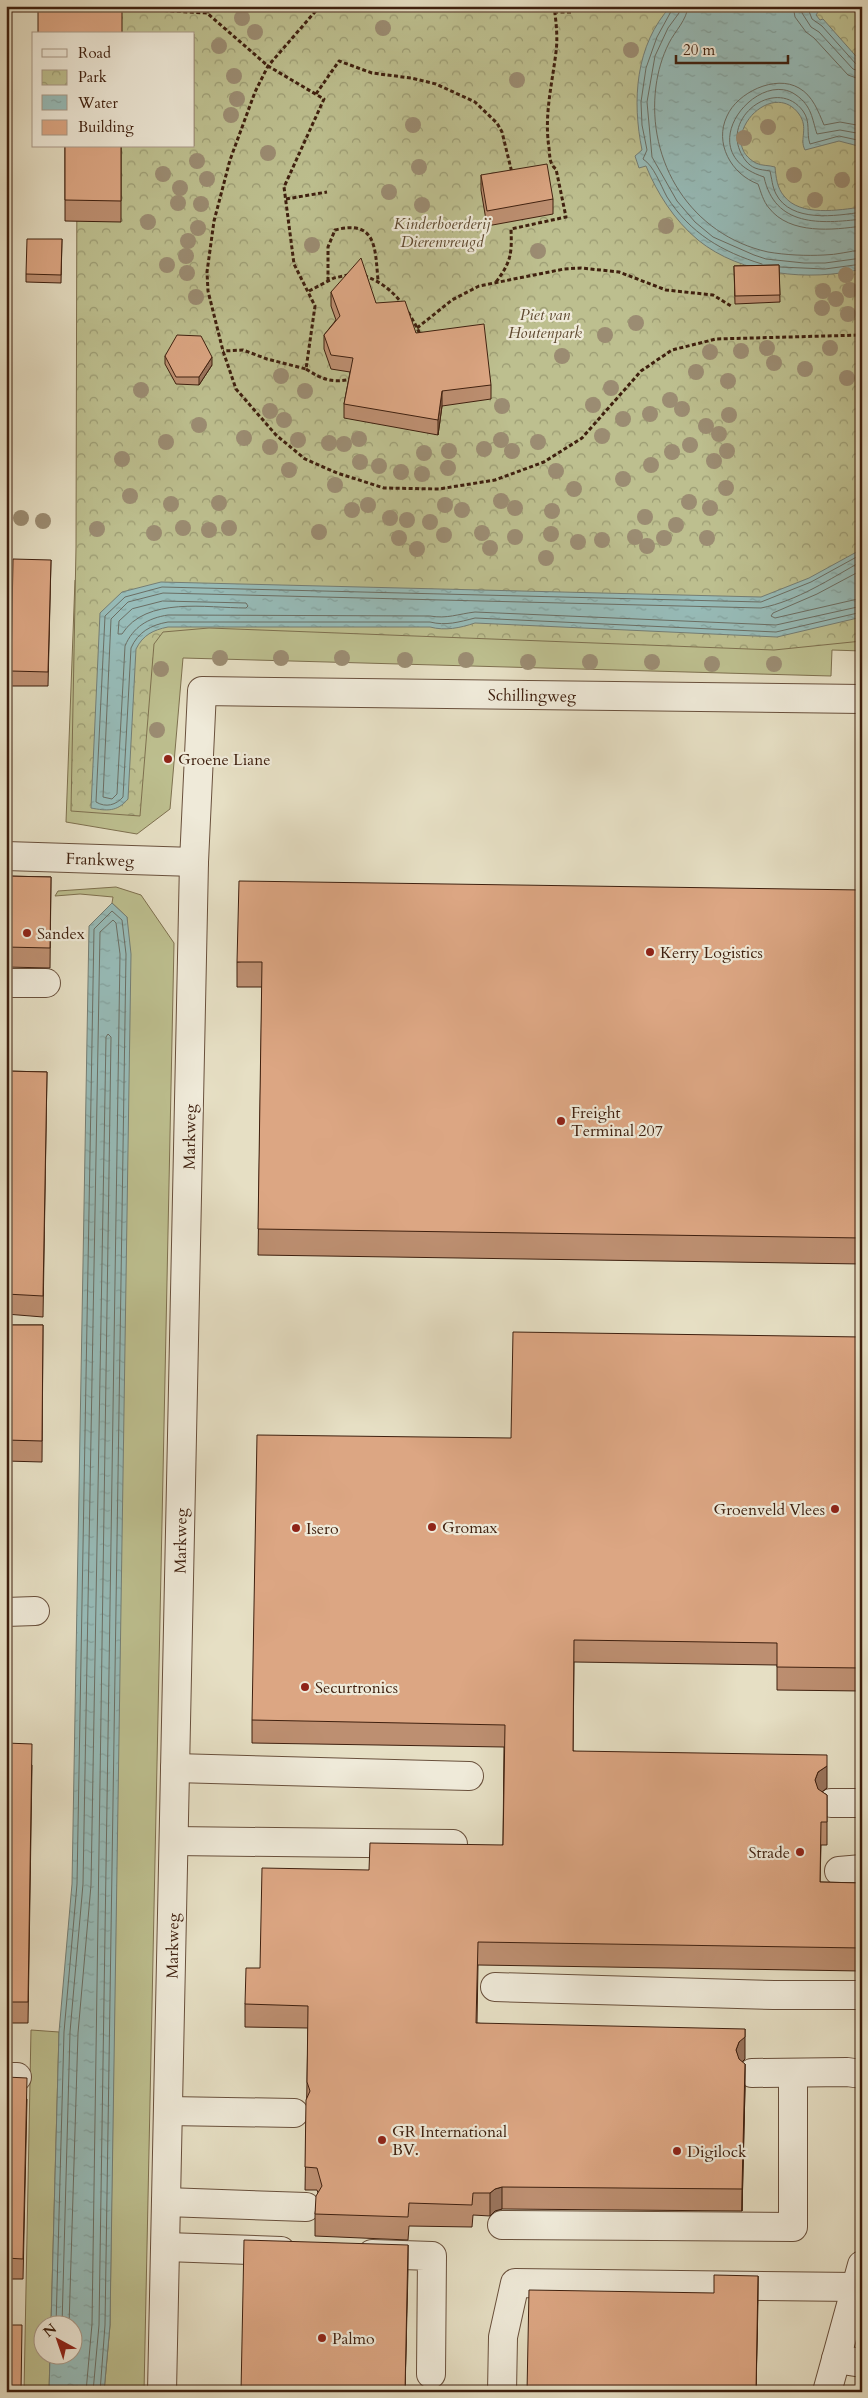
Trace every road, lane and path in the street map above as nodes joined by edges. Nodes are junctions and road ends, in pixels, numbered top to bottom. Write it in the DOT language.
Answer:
graph roads {
  1 [pos="133,6"];
  2 [pos="211,6"];
  3 [pos="320,6"];
  4 [pos="554,6"];
  5 [pos="554,12"];
  6 [pos="573,12"];
  7 [pos="208,13"];
  8 [pos="268,66"];
  9 [pos="316,94"];
  10 [pos="513,174"];
  11 [pos="327,192"];
  12 [pos="286,199"];
  13 [pos="358,274"];
  14 [pos="350,275"];
  15 [pos="328,280"];
  16 [pos="378,280"];
  17 [pos="495,283"];
  18 [pos="308,291"];
  19 [pos="731,306"];
  20 [pos="417,328"];
  21 [pos="862,335"];
  22 [pos="417,341"];
  23 [pos="223,351"];
  24 [pos="306,369"];
  25 [pos="360,377"];
  26 [pos="202,691"];
  27 [pos="862,699"];
  28 [pos="6,856"];
  29 [pos="194,862"];
  30 [pos="6,983"];
  31 [pos="46,983"];
  32 [pos="35,1611"];
  33 [pos="6,1612"];
  34 [pos="175,1768"];
  35 [pos="468,1776"];
  36 [pos="830,1803"];
  37 [pos="862,1803"];
  38 [pos="174,1841"];
  39 [pos="453,1844"];
  40 [pos="495,1986"];
  41 [pos="862,1994"];
  42 [pos="793,2072"];
  43 [pos="752,2073"];
  44 [pos="862,2074"];
  45 [pos="168,2111"];
  46 [pos="294,2113"];
  47 [pos="166,2202"];
  48 [pos="306,2207"];
  49 [pos="502,2225"];
  50 [pos="166,2247"];
  51 [pos="305,2252"];
  52 [pos="344,2253"];
  53 [pos="859,2276"];
  54 [pos="849,2361"];
  55 [pos="431,2374"];
  56 [pos="162,2392"];
  57 [pos="502,2392"];
  58 [pos="827,2392"];
  1 -- 7 [label="path"];
  2 -- 7 [label="path"];
  3 -- 8 [label="path"];
  4 -- 5 [label="path"];
  5 -- 6 [label="path"];
  5 -- 17 [label="path"];
  7 -- 8 [label="path"];
  8 -- 9 [label="path"];
  8 -- 23 [label="path"];
  9 -- 10 [label="path"];
  9 -- 12 [label="path"];
  11 -- 12 [label="path"];
  12 -- 18 [label="path"];
  13 -- 16 [label="path"];
  14 -- 15 [label="path"];
  15 -- 16 [label="path"];
  15 -- 18 [label="path"];
  16 -- 20 [label="path"];
  17 -- 19 [label="path"];
  17 -- 20 [label="path"];
  18 -- 24 [label="path"];
  20 -- 22 [label="path"];
  21 -- 23 [label="path"];
  23 -- 24 [label="path"];
  24 -- 25 [label="path"];
  26 -- 27 [label="street, Schillingweg"];
  26 -- 29 [label="street, Markweg"];
  28 -- 29 [label="street, Frankweg"];
  29 -- 34 [label="street, Markweg"];
  30 -- 31 [label="street"];
  32 -- 33 [label="street"];
  34 -- 35 [label="street"];
  34 -- 38 [label="street, Markweg"];
  36 -- 37 [label="street"];
  38 -- 39 [label="street"];
  38 -- 45 [label="street, Markweg"];
  40 -- 41 [label="street"];
  42 -- 43 [label="street"];
  42 -- 44 [label="street"];
  42 -- 49 [label="street"];
  45 -- 46 [label="street"];
  45 -- 47 [label="street, Markweg"];
  47 -- 48 [label="street"];
  47 -- 50 [label="street, Markweg"];
  50 -- 51 [label="street"];
  50 -- 56 [label="street, Markweg"];
  52 -- 55 [label="street"];
  53 -- 54 [label="street"];
  53 -- 57 [label="street"];
  54 -- 58 [label="street"];
}
